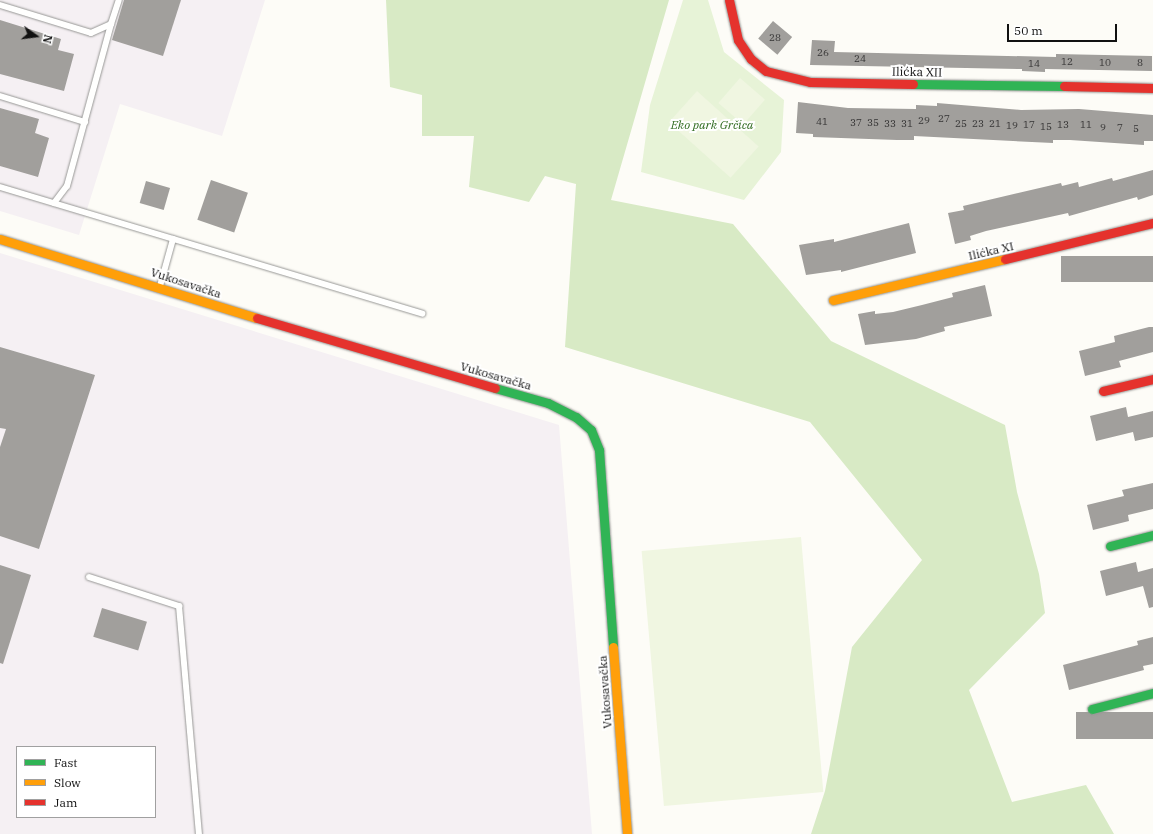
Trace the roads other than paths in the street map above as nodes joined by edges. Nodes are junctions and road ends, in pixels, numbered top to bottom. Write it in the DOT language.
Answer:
graph roads {
  1 [pos="119,0"];
  2 [pos="729,0"];
  3 [pos="0,5"];
  4 [pos="111,24"];
  5 [pos="1153,88"];
  6 [pos="0,96"];
  7 [pos="85,122"];
  8 [pos="0,187"];
  9 [pos="54,203"];
  10 [pos="1153,223"];
  11 [pos="0,239"];
  12 [pos="173,239"];
  13 [pos="160,287"];
  14 [pos="833,300"];
  15 [pos="422,314"];
  16 [pos="1153,378"];
  17 [pos="1104,391"];
  18 [pos="1153,535"];
  19 [pos="1110,546"];
  20 [pos="89,577"];
  21 [pos="1153,693"];
  22 [pos="1092,709"];
  23 [pos="199,834"];
  24 [pos="627,834"];
  1 -- 4 [label="lane"];
  2 -- 5 [label="street, Ilićka XII"];
  3 -- 4 [label="lane"];
  4 -- 7 [label="lane"];
  6 -- 7 [label="lane"];
  7 -- 9 [label="lane"];
  8 -- 9 [label="lane"];
  9 -- 12 [label="lane"];
  10 -- 14 [label="street, Ilićka XI"];
  11 -- 13 [label="street, Vukosavačka"];
  12 -- 13 [label="lane"];
  12 -- 15 [label="lane"];
  13 -- 24 [label="street, Vukosavačka"];
  16 -- 17 [label="street"];
  18 -- 19 [label="street"];
  20 -- 23 [label="lane"];
  21 -- 22 [label="street"];
}
